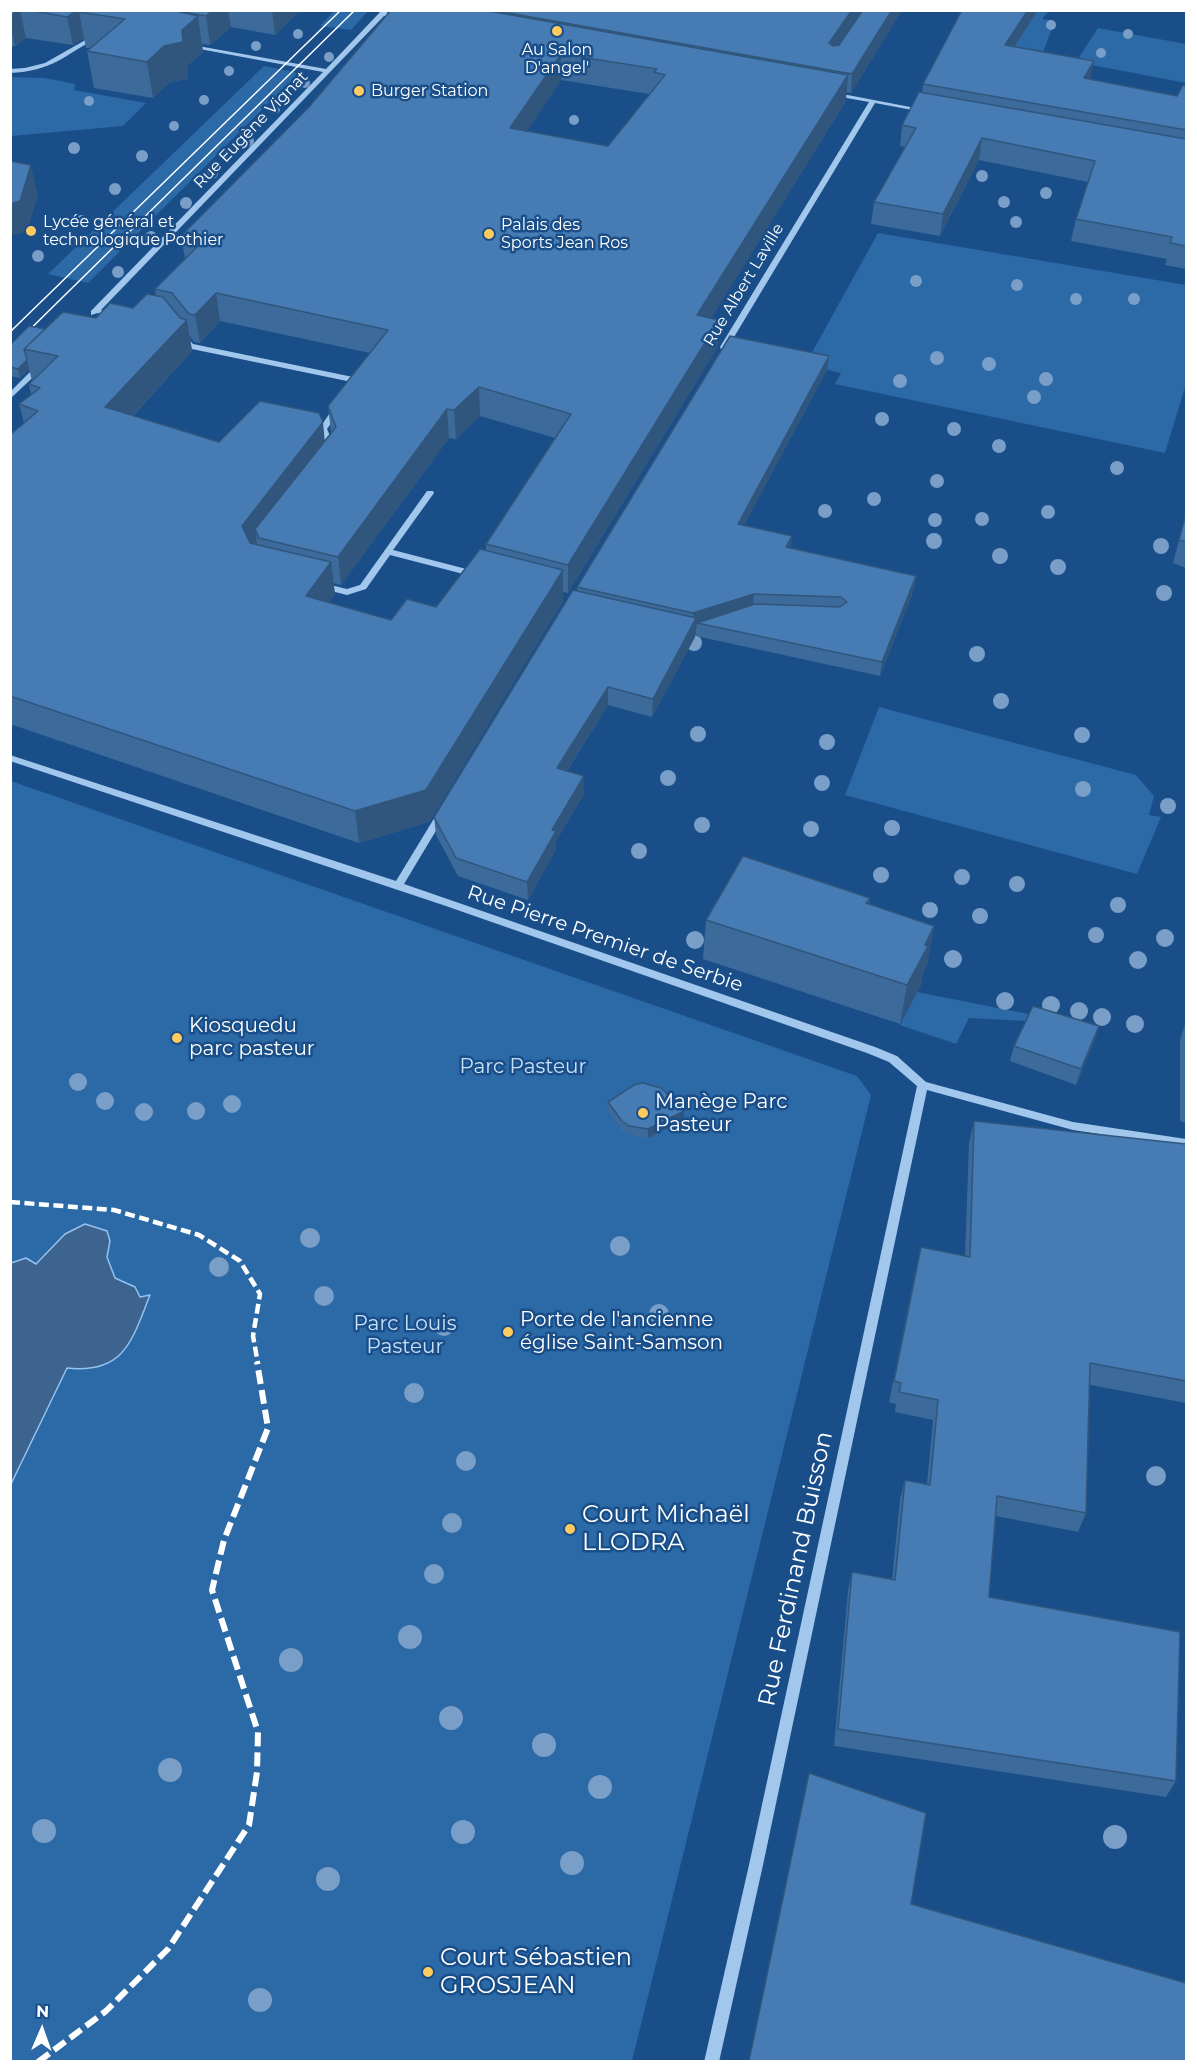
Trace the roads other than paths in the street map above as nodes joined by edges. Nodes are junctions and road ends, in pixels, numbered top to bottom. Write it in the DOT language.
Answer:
graph roads {
  1 [pos="384,12"];
  2 [pos="406,18"];
  3 [pos="106,35"];
  4 [pos="184,44"];
  5 [pos="10,71"];
  6 [pos="327,71"];
  7 [pos="827,93"];
  8 [pos="873,101"];
  9 [pos="931,111"];
  10 [pos="97,310"];
  11 [pos="123,315"];
  12 [pos="89,318"];
  13 [pos="178,332"];
  14 [pos="719,356"];
  15 [pos="50,358"];
  16 [pos="346,396"];
  17 [pos="10,397"];
  18 [pos="340,405"];
  19 [pos="326,463"];
  20 [pos="430,493"];
  21 [pos="390,552"];
  22 [pos="488,578"];
  23 [pos="314,584"];
  24 [pos="10,758"];
  25 [pos="447,805"];
  26 [pos="398,886"];
  27 [pos="923,1085"];
  28 [pos="1186,1143"];
  29 [pos="711,2061"];
  1 -- 2 [label="street"];
  1 -- 6 [label="street, Rue Eugène Vignat"];
  3 -- 5 [label="street"];
  4 -- 6 [label="street"];
  6 -- 10 [label="street, Rue Eugène Vignat"];
  7 -- 8 [label="street"];
  8 -- 9 [label="street"];
  8 -- 14 [label="street, Rue Albert Laville"];
  10 -- 11 [label="street"];
  10 -- 12 [label="street, Rue Eugène Vignat"];
  13 -- 16 [label="street"];
  15 -- 17 [label="street"];
  18 -- 19 [label="street"];
  20 -- 21 [label="street"];
  21 -- 22 [label="street"];
  21 -- 23 [label="street"];
  24 -- 26 [label="street, Rue Pierre Premier de Serbie"];
  25 -- 26 [label="street"];
  26 -- 27 [label="street, Rue Pierre Premier de Serbie"];
  27 -- 28 [label="street, Rue Pierre Premier de Serbie"];
  27 -- 29 [label="street, Rue Ferdinand Buisson"];
}
